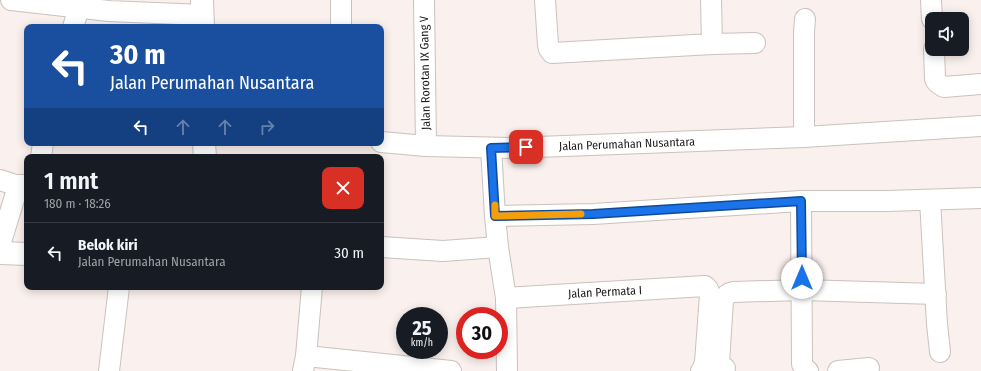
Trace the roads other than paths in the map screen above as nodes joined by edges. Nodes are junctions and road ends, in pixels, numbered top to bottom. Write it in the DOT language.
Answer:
graph roads {
  1 [pos="11,0"];
  2 [pos="341,0"];
  3 [pos="424,0"];
  4 [pos="545,0"];
  5 [pos="711,0"];
  6 [pos="931,0"];
  7 [pos="79,8"];
  8 [pos="932,12"];
  9 [pos="203,14"];
  10 [pos="805,19"];
  11 [pos="74,24"];
  12 [pos="341,24"];
  13 [pos="755,43"];
  14 [pos="712,44"];
  15 [pos="934,56"];
  16 [pos="981,84"];
  17 [pos="981,126"];
  18 [pos="804,137"];
  19 [pos="384,142"];
  20 [pos="426,146"];
  21 [pos="483,147"];
  22 [pos="14,183"];
  23 [pos="981,198"];
  24 [pos="930,200"];
  25 [pos="801,201"];
  26 [pos="495,216"];
  27 [pos="0,245"];
  28 [pos="384,247"];
  29 [pos="498,247"];
  30 [pos="0,253"];
  31 [pos="24,254"];
  32 [pos="119,290"];
  33 [pos="312,290"];
  34 [pos="802,290"];
  35 [pos="936,294"];
  36 [pos="506,298"];
  37 [pos="940,352"];
  38 [pos="304,364"];
  39 [pos="725,368"];
  40 [pos="869,368"];
  41 [pos="109,371"];
  42 [pos="451,371"];
  43 [pos="507,371"];
  44 [pos="701,371"];
  45 [pos="808,371"];
  46 [pos="838,371"];
  1 -- 7 [label="street"];
  2 -- 12 [label="street"];
  3 -- 20 [label="street, Jalan Rorotan IX Gang V"];
  4 -- 14 [label="street"];
  5 -- 14 [label="street"];
  6 -- 8 [label="street"];
  7 -- 9 [label="street"];
  7 -- 11 [label="street"];
  10 -- 18 [label="street"];
  13 -- 14 [label="street"];
  15 -- 16 [label="street"];
  17 -- 18 [label="street, Jalan Perumahan Nusantara"];
  18 -- 21 [label="street, Jalan Perumahan Nusantara"];
  19 -- 20 [label="street, Jalan Perumahan Nusantara"];
  20 -- 21 [label="street, Jalan Perumahan Nusantara"];
  21 -- 26 [label="street"];
  22 -- 27 [label="street"];
  23 -- 24 [label="street"];
  24 -- 25 [label="street"];
  24 -- 35 [label="street"];
  25 -- 26 [label="street"];
  25 -- 34 [label="street"];
  26 -- 29 [label="street"];
  28 -- 29 [label="street"];
  29 -- 36 [label="street"];
  30 -- 31 [label="street"];
  32 -- 41 [label="street"];
  33 -- 38 [label="street"];
  34 -- 35 [label="street"];
  34 -- 39 [label="street"];
  34 -- 45 [label="street"];
  35 -- 37 [label="street"];
  36 -- 43 [label="street"];
  36 -- 44 [label="street, Jalan Permata I"];
  38 -- 42 [label="street"];
  40 -- 46 [label="street"];
}
